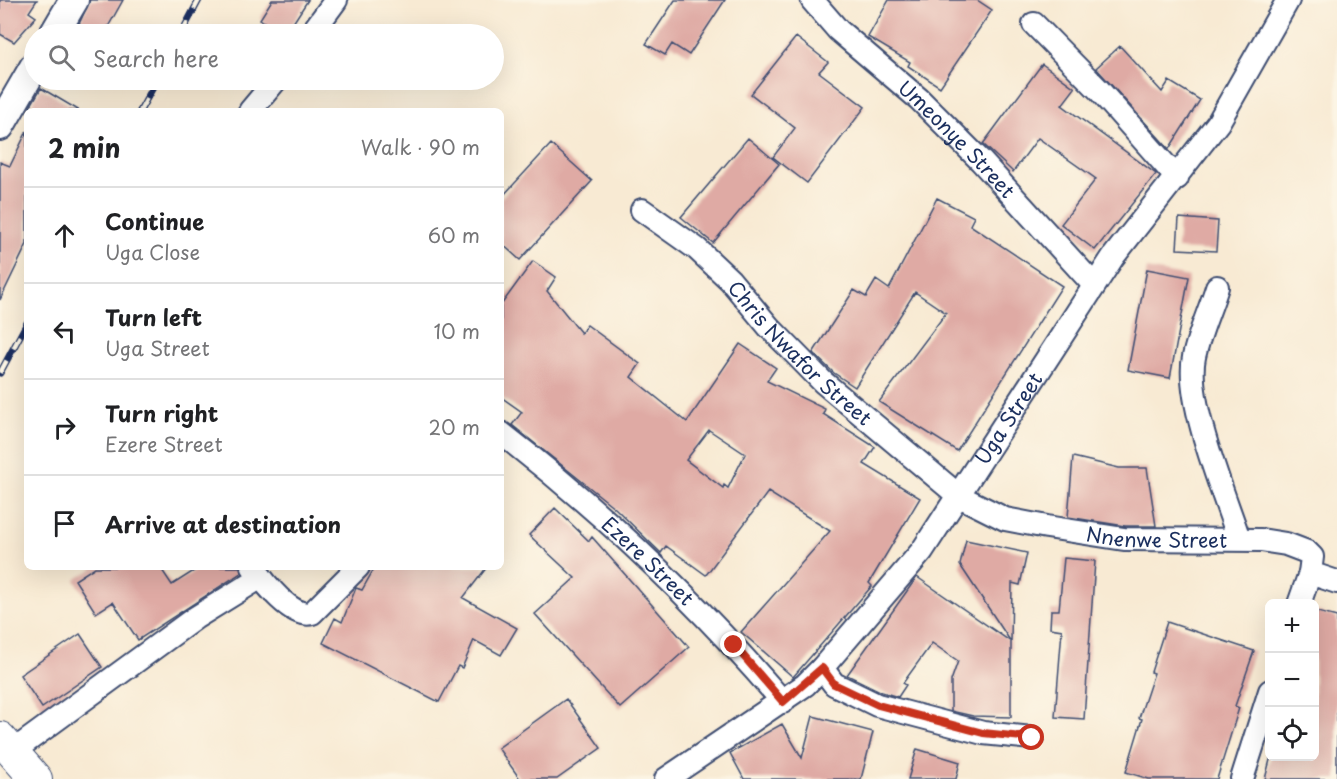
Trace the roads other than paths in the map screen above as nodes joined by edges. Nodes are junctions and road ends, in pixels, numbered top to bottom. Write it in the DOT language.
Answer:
graph roads {
  1 [pos="74,0"];
  2 [pos="336,0"];
  3 [pos="812,0"];
  4 [pos="1288,0"];
  5 [pos="60,24"];
  6 [pos="318,24"];
  7 [pos="1034,24"];
  8 [pos="24,85"];
  9 [pos="268,90"];
  10 [pos="253,108"];
  11 [pos="0,126"];
  12 [pos="1177,178"];
  13 [pos="642,210"];
  14 [pos="1094,285"];
  15 [pos="1217,287"];
  16 [pos="504,436"];
  17 [pos="959,496"];
  18 [pos="1239,538"];
  19 [pos="355,570"];
  20 [pos="257,572"];
  21 [pos="1310,573"];
  22 [pos="1337,582"];
  23 [pos="1300,599"];
  24 [pos="822,668"];
  25 [pos="783,702"];
  26 [pos="1265,704"];
  27 [pos="1032,738"];
  28 [pos="6,745"];
  29 [pos="36,779"];
  30 [pos="666,779"];
  31 [pos="1242,779"];
  1 -- 5 [label="street"];
  2 -- 6 [label="street"];
  3 -- 14 [label="street, Umeonye Street"];
  4 -- 12 [label="street, Uga Street"];
  7 -- 12 [label="street"];
  8 -- 11 [label="street"];
  9 -- 10 [label="street"];
  12 -- 14 [label="street, Uga Street"];
  13 -- 17 [label="street, Chris Nwafor Street"];
  14 -- 17 [label="street, Uga Street"];
  15 -- 18 [label="street"];
  16 -- 25 [label="street, Ezere Street"];
  17 -- 18 [label="street, Nnenwe Street"];
  17 -- 24 [label="street, Uga Street"];
  18 -- 21 [label="street, Nnenwe Street"];
  19 -- 20 [label="street"];
  20 -- 28 [label="street"];
  21 -- 22 [label="street"];
  21 -- 23 [label="street"];
  24 -- 25 [label="street, Uga Street"];
  24 -- 27 [label="street"];
  25 -- 30 [label="street, Uga Street"];
  26 -- 31 [label="street"];
  28 -- 29 [label="main road"];
}
